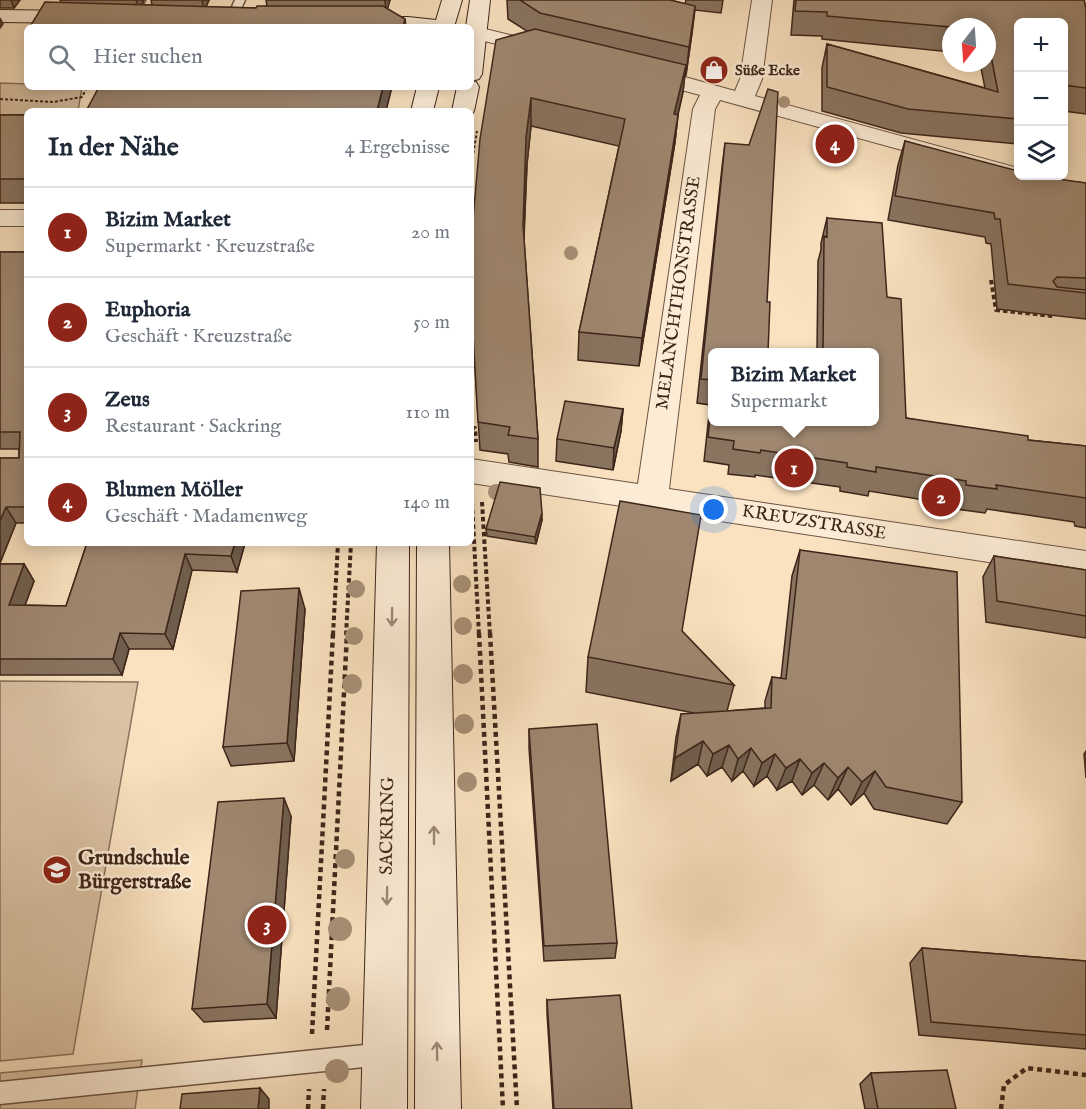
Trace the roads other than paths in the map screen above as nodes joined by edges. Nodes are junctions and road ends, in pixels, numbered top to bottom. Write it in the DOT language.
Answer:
graph roads {
  1 [pos="152,0"];
  2 [pos="240,0"];
  3 [pos="452,0"];
  4 [pos="480,0"];
  5 [pos="762,0"];
  6 [pos="0,16"];
  7 [pos="103,18"];
  8 [pos="134,18"];
  9 [pos="164,19"];
  10 [pos="208,20"];
  11 [pos="231,20"];
  12 [pos="255,21"];
  13 [pos="339,22"];
  14 [pos="416,24"];
  15 [pos="443,24"];
  16 [pos="474,33"];
  17 [pos="569,54"];
  18 [pos="618,66"];
  19 [pos="427,90"];
  20 [pos="467,90"];
  21 [pos="714,90"];
  22 [pos="743,98"];
  23 [pos="423,108"];
  24 [pos="464,108"];
  25 [pos="1014,174"];
  26 [pos="0,218"];
  27 [pos="24,218"];
  28 [pos="476,482"];
  29 [pos="652,497"];
  30 [pos="393,546"];
  31 [pos="433,546"];
  32 [pos="1086,564"];
  33 [pos="385,1054"];
  34 [pos="0,1093"];
  35 [pos="384,1109"];
  36 [pos="438,1109"];
  1 -- 8 [label="lane"];
  2 -- 11 [label="lane"];
  3 -- 15 [label="street"];
  4 -- 16 [label="street"];
  5 -- 22 [label="street"];
  6 -- 7 [label="street"];
  8 -- 9 [label="street"];
  10 -- 11 [label="street"];
  11 -- 12 [label="street"];
  13 -- 14 [label="street"];
  16 -- 17 [label="street"];
  18 -- 21 [label="street"];
  19 -- 23 [label="street"];
  20 -- 24 [label="street"];
  21 -- 22 [label="street"];
  21 -- 29 [label="street, MELANCHTHONSTRASSE"];
  22 -- 25 [label="street"];
  26 -- 27 [label="street"];
  28 -- 29 [label="street, KREUZSTRASSE"];
  29 -- 32 [label="street, KREUZSTRASSE"];
  30 -- 33 [label="street, SACKRING, one-way"];
  36 -- 31 [label="street, one-way"];
  33 -- 34 [label="lane"];
  33 -- 35 [label="street, SACKRING"];
}
